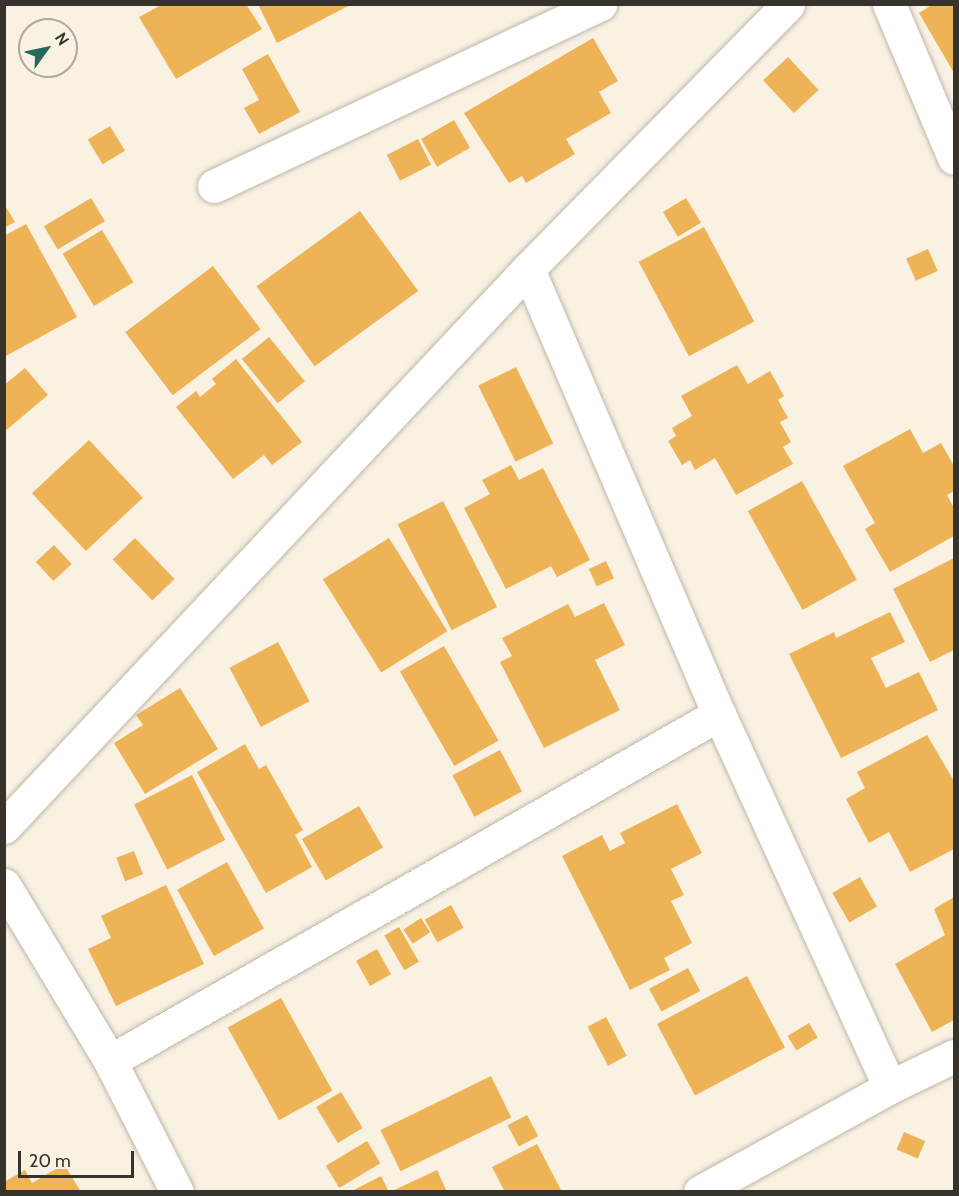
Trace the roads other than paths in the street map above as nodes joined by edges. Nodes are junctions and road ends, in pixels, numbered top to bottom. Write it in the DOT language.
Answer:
graph roads {
  1 [pos="600,4"];
  2 [pos="788,4"];
  3 [pos="889,4"];
  4 [pos="954,158"];
  5 [pos="214,186"];
  6 [pos="528,269"];
  7 [pos="719,714"];
  8 [pos="4,827"];
  9 [pos="4,885"];
  10 [pos="954,1056"];
  11 [pos="110,1061"];
  12 [pos="890,1087"];
  13 [pos="177,1191"];
  14 [pos="700,1191"];
  1 -- 5 [label="street"];
  2 -- 6 [label="street"];
  3 -- 4 [label="street"];
  6 -- 7 [label="street"];
  6 -- 8 [label="street"];
  7 -- 11 [label="street"];
  7 -- 12 [label="street"];
  9 -- 11 [label="street"];
  10 -- 12 [label="street"];
  11 -- 13 [label="street"];
  12 -- 14 [label="street"];
}
